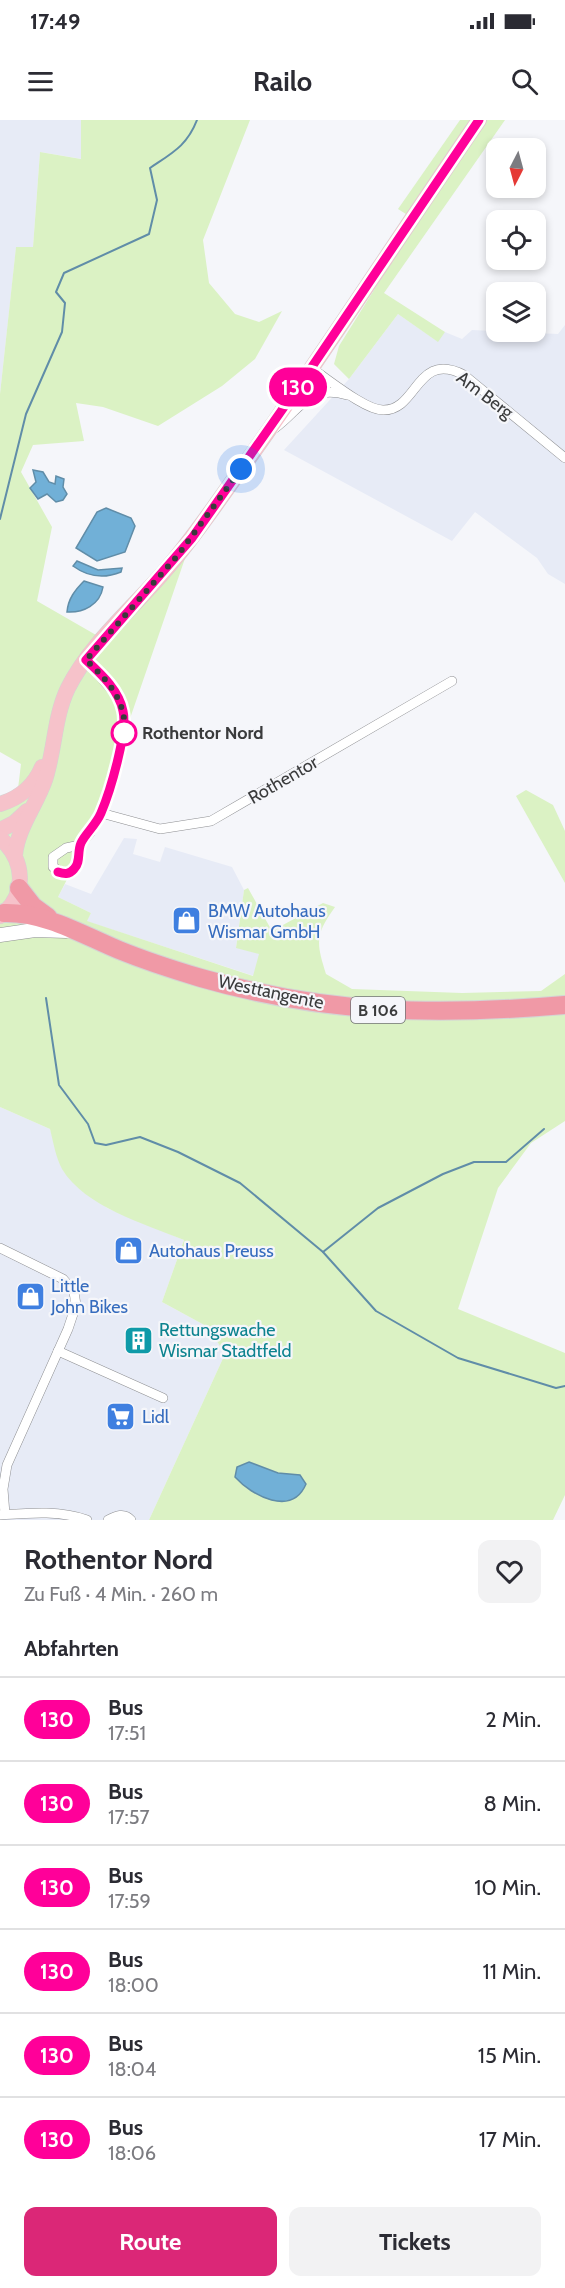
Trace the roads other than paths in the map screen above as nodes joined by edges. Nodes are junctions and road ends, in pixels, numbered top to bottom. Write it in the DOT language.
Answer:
graph roads {
  1 [pos="479,120"];
  2 [pos="311,368"];
  3 [pos="355,398"];
  4 [pos="267,433"];
  5 [pos="565,458"];
  6 [pos="86,660"];
  7 [pos="452,681"];
  8 [pos="55,728"];
  9 [pos="0,804"];
  10 [pos="33,805"];
  11 [pos="101,813"];
  12 [pos="0,830"];
  13 [pos="0,838"];
  14 [pos="80,845"];
  15 [pos="15,855"];
  16 [pos="19,888"];
  17 [pos="2,914"];
  18 [pos="67,928"];
  19 [pos="0,935"];
  20 [pos="565,1005"];
  21 [pos="0,1248"];
  22 [pos="58,1351"];
  23 [pos="163,1398"];
  24 [pos="3,1515"];
  25 [pos="87,1520"];
  26 [pos="108,1520"];
  27 [pos="131,1520"];
  1 -- 2 [label="main road"];
  2 -- 3 [label="street, Am Berg"];
  2 -- 4 [label="main road"];
  3 -- 4 [label="street"];
  3 -- 5 [label="street, Am Berg"];
  4 -- 6 [label="main road"];
  6 -- 8 [label="main road"];
  6 -- 11 [label="street"];
  7 -- 11 [label="street, Rothentor"];
  8 -- 9 [label="main road"];
  8 -- 10 [label="main road"];
  10 -- 12 [label="main road"];
  10 -- 15 [label="main road"];
  11 -- 14 [label="street"];
  13 -- 15 [label="main road"];
  15 -- 16 [label="main road"];
  16 -- 17 [label="main road, B 106"];
  16 -- 18 [label="highway, Westtangente / B 106"];
  17 -- 18 [label="highway, Westtangente / B 106"];
  18 -- 19 [label="main road"];
  18 -- 20 [label="highway, Westtangente / B 106"];
  21 -- 22 [label="street"];
  22 -- 23 [label="street"];
  22 -- 24 [label="street"];
  24 -- 25 [label="street"];
  26 -- 27 [label="street"];
}
